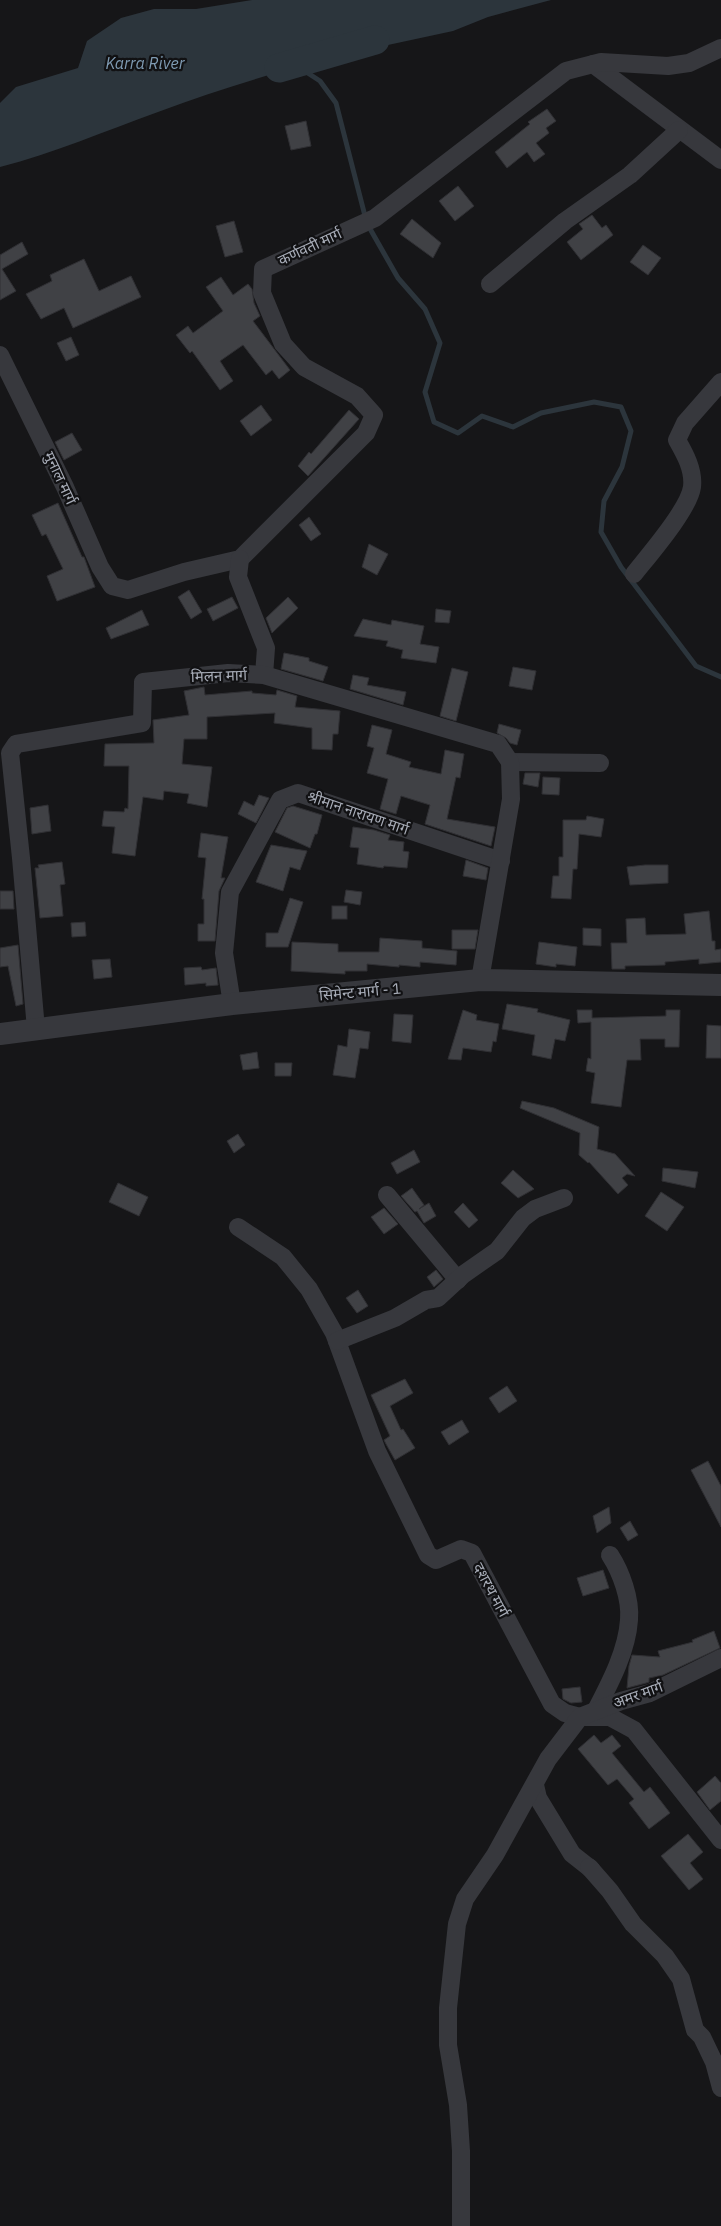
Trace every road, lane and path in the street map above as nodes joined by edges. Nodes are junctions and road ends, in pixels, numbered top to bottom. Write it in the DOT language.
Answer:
graph roads {
  1 [pos="721,48"];
  2 [pos="593,64"];
  3 [pos="679,130"];
  4 [pos="721,160"];
  5 [pos="490,284"];
  6 [pos="0,354"];
  7 [pos="721,382"];
  8 [pos="240,559"];
  9 [pos="634,574"];
  10 [pos="264,676"];
  11 [pos="510,762"];
  12 [pos="600,763"];
  13 [pos="501,861"];
  14 [pos="480,980"];
  15 [pos="721,985"];
  16 [pos="232,1004"];
  17 [pos="36,1029"];
  18 [pos="0,1034"];
  19 [pos="387,1195"];
  20 [pos="564,1198"];
  21 [pos="238,1226"];
  22 [pos="458,1280"];
  23 [pos="337,1341"];
  24 [pos="610,1555"];
  25 [pos="721,1658"];
  26 [pos="588,1714"];
  27 [pos="535,1785"];
  28 [pos="721,1840"];
  29 [pos="721,2088"];
  30 [pos="461,2226"];
  1 -- 2 [label="street, कर्णवती मार्ग"];
  2 -- 3 [label="street"];
  2 -- 8 [label="street, कर्णवती मार्ग"];
  3 -- 4 [label="street"];
  3 -- 5 [label="street"];
  6 -- 8 [label="street, मुनाल मार्ग"];
  7 -- 9 [label="street"];
  8 -- 10 [label="street"];
  10 -- 11 [label="street, मिलन मार्ग"];
  10 -- 17 [label="street, मिलन मार्ग"];
  11 -- 12 [label="street"];
  11 -- 13 [label="street"];
  13 -- 14 [label="street"];
  13 -- 16 [label="street, श्रीमान नारायण मार्ग"];
  14 -- 15 [label="street, सिमेन्ट मार्ग - 1"];
  14 -- 16 [label="street, सिमेन्ट मार्ग - 1"];
  16 -- 17 [label="street, सिमेन्ट मार्ग - 1"];
  17 -- 18 [label="street, सिमेन्ट मार्ग - 1"];
  19 -- 22 [label="street"];
  20 -- 22 [label="street"];
  21 -- 23 [label="street, दशरथ मार्ग"];
  22 -- 23 [label="street"];
  23 -- 26 [label="street, दशरथ मार्ग"];
  24 -- 26 [label="street"];
  25 -- 26 [label="street, अमर मार्ग"];
  26 -- 27 [label="street"];
  26 -- 28 [label="street, दशरथ मार्ग"];
  27 -- 29 [label="street"];
  27 -- 30 [label="street"];
}
